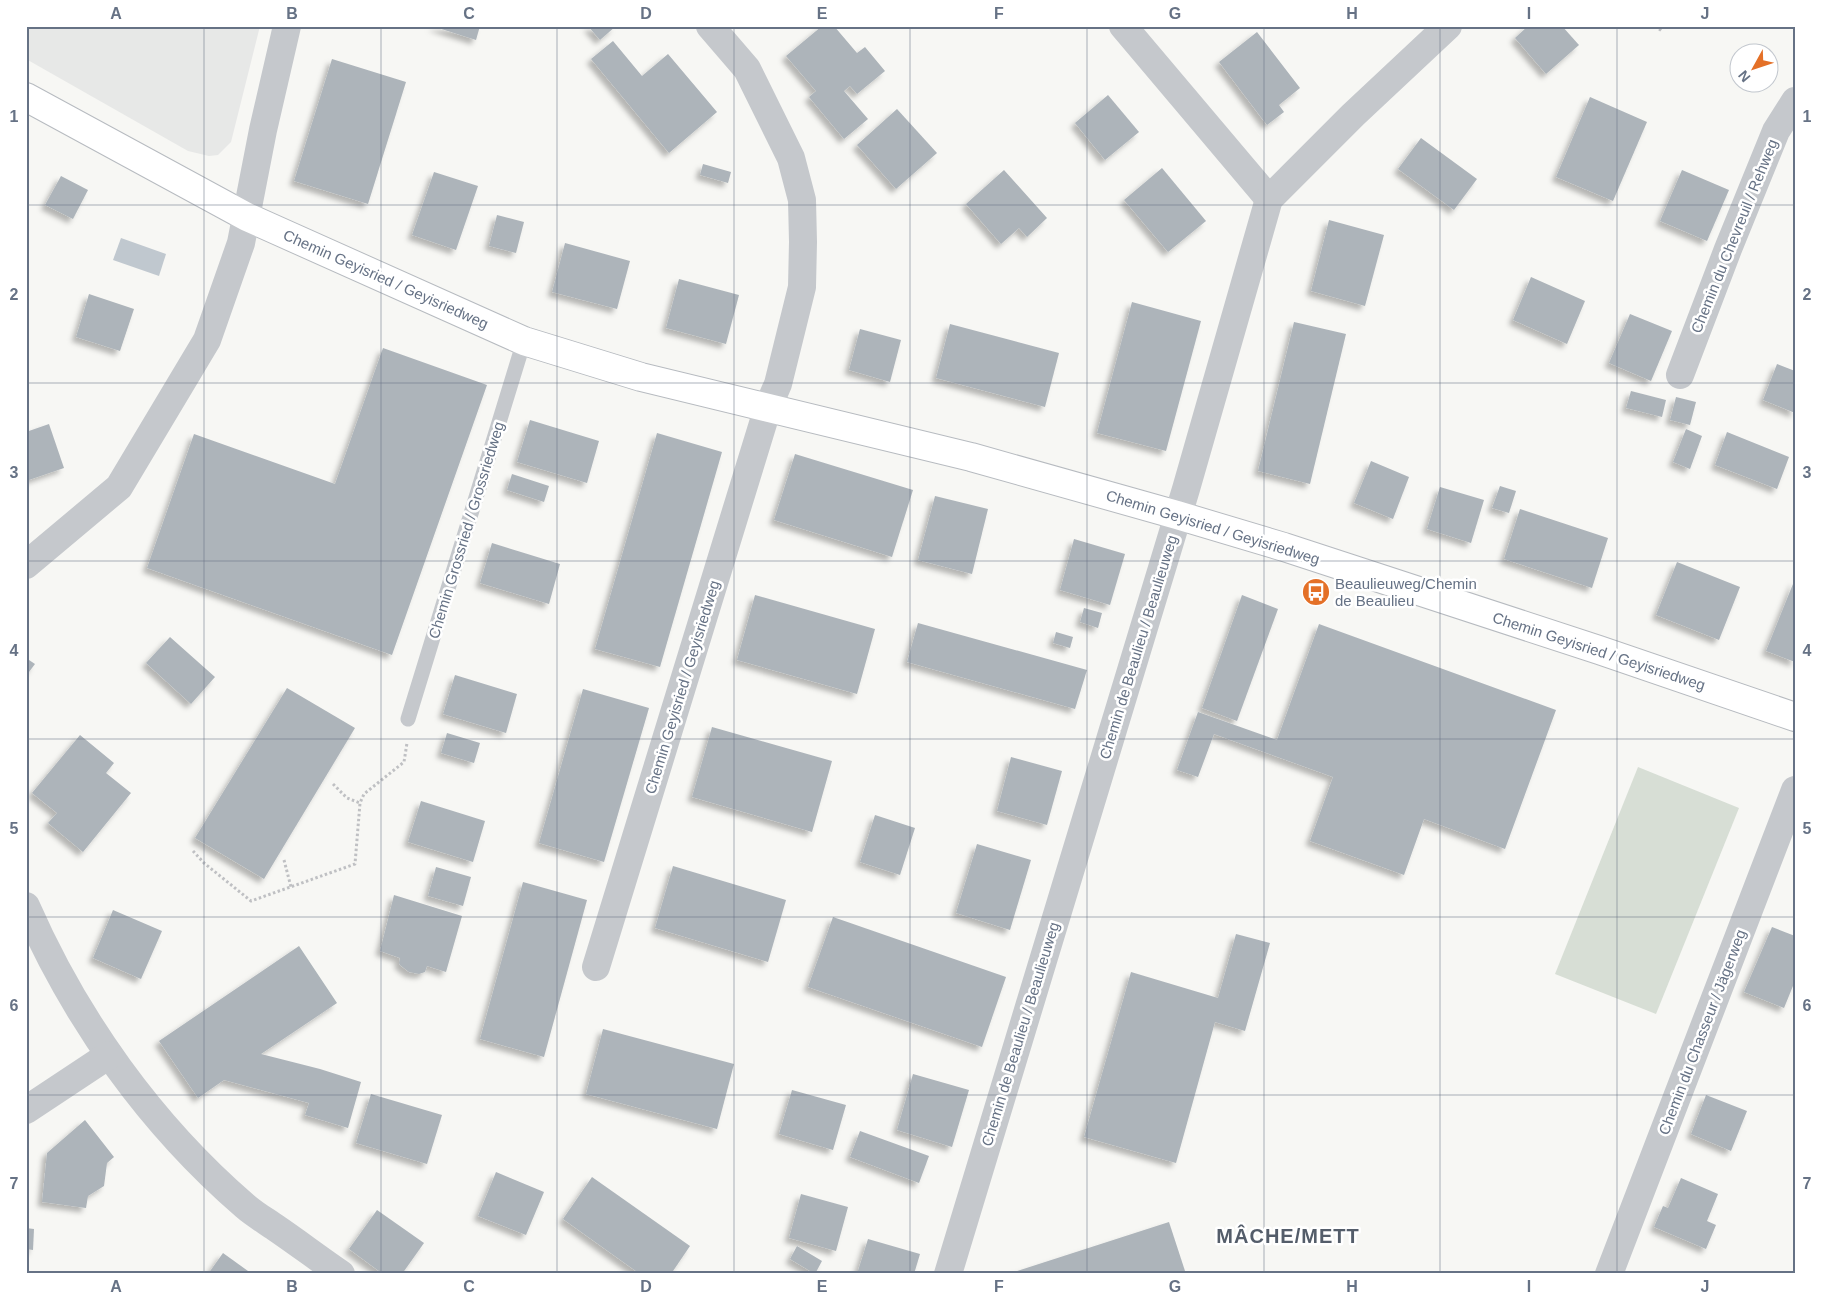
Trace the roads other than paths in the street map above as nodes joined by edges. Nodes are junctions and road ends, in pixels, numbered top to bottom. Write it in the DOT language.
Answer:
graph roads {
  1 [pos="287,26"];
  2 [pos="710,26"];
  3 [pos="1124,26"];
  4 [pos="1448,26"];
  5 [pos="26,97"];
  6 [pos="1795,101"];
  7 [pos="1270,200"];
  8 [pos="247,216"];
  9 [pos="524,341"];
  10 [pos="1680,375"];
  11 [pos="768,407"];
  12 [pos="1177,516"];
  13 [pos="26,565"];
  14 [pos="1795,717"];
  15 [pos="408,719"];
  16 [pos="1795,790"];
  17 [pos="26,906"];
  18 [pos="596,968"];
  19 [pos="109,1055"];
  20 [pos="26,1110"];
  21 [pos="341,1274"];
  22 [pos="948,1274"];
  23 [pos="1609,1274"];
  1 -- 8 [label="street"];
  2 -- 11 [label="street"];
  3 -- 7 [label="street"];
  4 -- 7 [label="street, Chemin de Beaulieu / Beaulieuweg"];
  5 -- 8 [label="street, Chemin Geyisried / Geyisriedweg"];
  6 -- 10 [label="street, Chemin du Chevreuil / Rehweg"];
  7 -- 12 [label="street, Chemin de Beaulieu / Beaulieuweg"];
  8 -- 9 [label="street, Chemin Geyisried / Geyisriedweg"];
  8 -- 13 [label="street"];
  9 -- 11 [label="street, Chemin Geyisried / Geyisriedweg"];
  9 -- 15 [label="lane, Chemin Grossried / Grossriedweg"];
  11 -- 12 [label="street, Chemin Geyisried / Geyisriedweg"];
  11 -- 18 [label="street, Chemin Geyisried / Geyisriedweg"];
  12 -- 14 [label="street, Chemin Geyisried / Geyisriedweg"];
  12 -- 22 [label="street, Chemin de Beaulieu / Beaulieuweg"];
  16 -- 23 [label="street, Chemin du Chasseur / Jägerweg"];
  17 -- 19 [label="street"];
  19 -- 20 [label="street"];
  19 -- 21 [label="street"];
}
